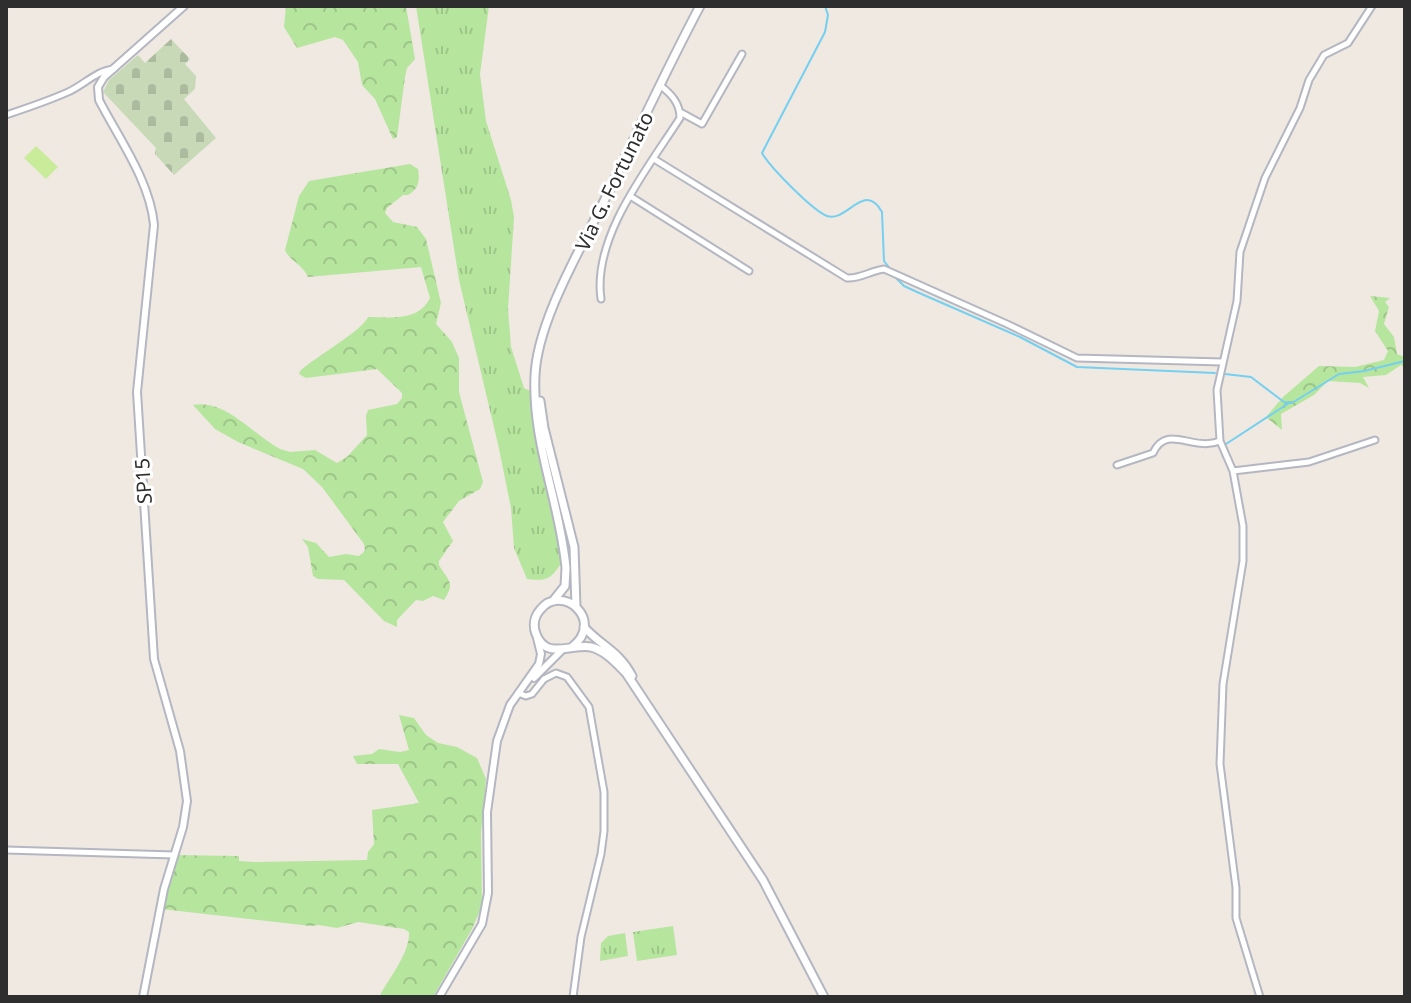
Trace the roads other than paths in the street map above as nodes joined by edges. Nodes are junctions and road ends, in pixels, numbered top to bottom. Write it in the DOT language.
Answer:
graph roads {
  1 [pos="184,6"];
  2 [pos="699,6"];
  3 [pos="1372,6"];
  4 [pos="742,54"];
  5 [pos="115,68"];
  6 [pos="661,86"];
  7 [pos="680,112"];
  8 [pos="6,115"];
  9 [pos="654,159"];
  10 [pos="630,196"];
  11 [pos="749,271"];
  12 [pos="601,299"];
  13 [pos="542,343"];
  14 [pos="1222,362"];
  15 [pos="1375,440"];
  16 [pos="1220,441"];
  17 [pos="1117,465"];
  18 [pos="1233,471"];
  19 [pos="553,601"];
  20 [pos="576,607"];
  21 [pos="584,627"];
  22 [pos="537,636"];
  23 [pos="572,647"];
  24 [pos="561,651"];
  25 [pos="525,685"];
  26 [pos="638,689"];
  27 [pos="518,693"];
  28 [pos="6,850"];
  29 [pos="174,855"];
  30 [pos="143,997"];
  31 [pos="439,997"];
  32 [pos="573,997"];
  33 [pos="824,997"];
  34 [pos="1260,997"];
  1 -- 5 [label="street, SP15"];
  2 -- 6 [label="main road, Via G. Fortunato"];
  3 -- 14 [label="street"];
  4 -- 7 [label="street"];
  5 -- 8 [label="street"];
  5 -- 29 [label="street, SP15"];
  6 -- 7 [label="street"];
  6 -- 13 [label="main road, Via G. Fortunato"];
  7 -- 9 [label="street"];
  9 -- 10 [label="street"];
  9 -- 14 [label="street"];
  10 -- 11 [label="street"];
  10 -- 12 [label="street"];
  13 -- 19 [label="main road, Via G. Fortunato"];
  13 -- 20 [label="main road, Via G. Fortunato"];
  14 -- 16 [label="street"];
  15 -- 18 [label="street"];
  16 -- 17 [label="street"];
  16 -- 18 [label="street"];
  18 -- 34 [label="street"];
  19 -- 20 [label="main road"];
  19 -- 22 [label="main road"];
  20 -- 21 [label="main road"];
  21 -- 23 [label="main road"];
  21 -- 26 [label="main road"];
  22 -- 24 [label="main road"];
  22 -- 25 [label="street"];
  23 -- 24 [label="main road"];
  23 -- 26 [label="main road"];
  24 -- 25 [label="street"];
  25 -- 27 [label="street"];
  26 -- 33 [label="main road"];
  27 -- 31 [label="street"];
  27 -- 32 [label="street"];
  28 -- 29 [label="street"];
  29 -- 30 [label="street, SP15"];
}
